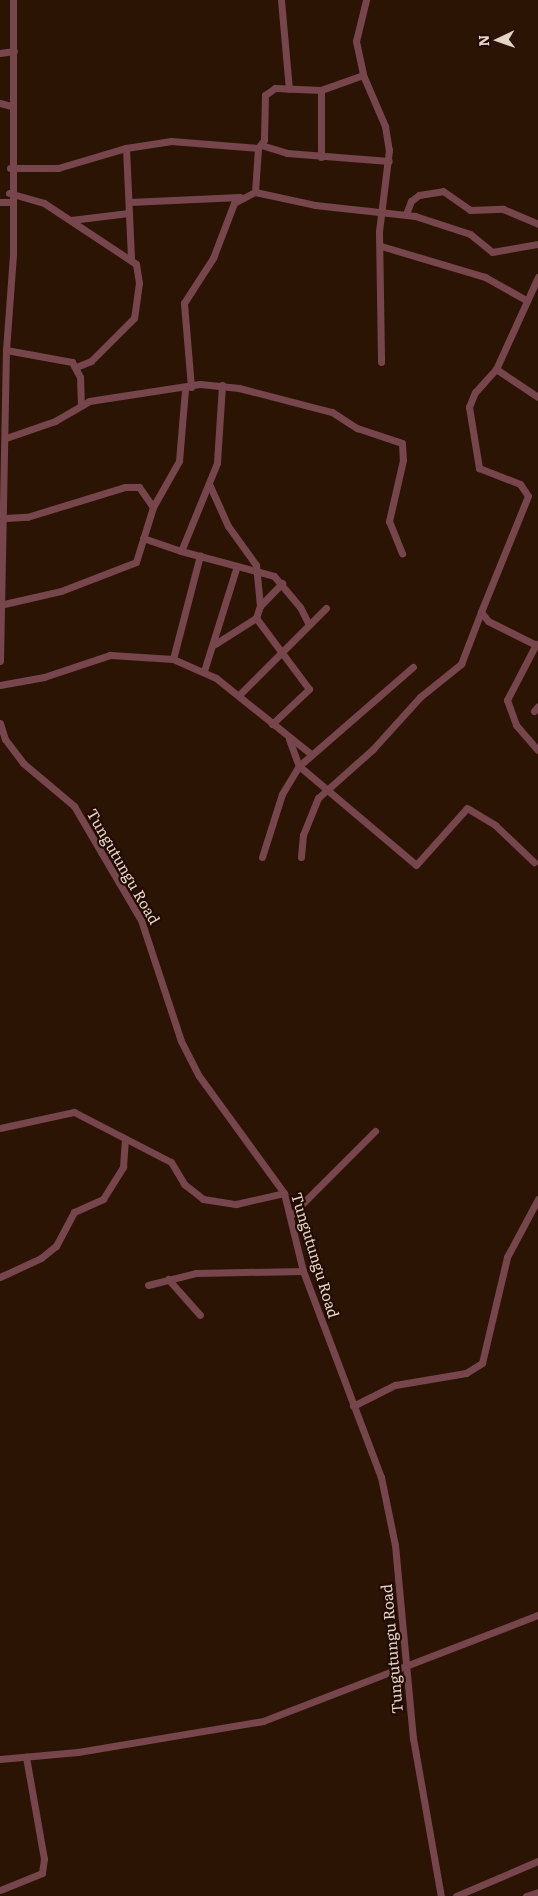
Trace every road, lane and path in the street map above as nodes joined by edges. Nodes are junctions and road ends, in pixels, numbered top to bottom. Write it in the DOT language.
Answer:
graph roads {
  1 [pos="13,0"];
  2 [pos="281,0"];
  3 [pos="366,0"];
  4 [pos="14,51"];
  5 [pos="1,52"];
  6 [pos="362,75"];
  7 [pos="289,89"];
  8 [pos="321,90"];
  9 [pos="0,103"];
  10 [pos="11,106"];
  11 [pos="259,146"];
  12 [pos="126,148"];
  13 [pos="321,156"];
  14 [pos="389,161"];
  15 [pos="10,168"];
  16 [pos="255,192"];
  17 [pos="9,193"];
  18 [pos="240,197"];
  19 [pos="0,202"];
  20 [pos="11,202"];
  21 [pos="129,202"];
  22 [pos="381,210"];
  23 [pos="129,213"];
  24 [pos="406,214"];
  25 [pos="71,220"];
  26 [pos="538,224"];
  27 [pos="538,244"];
  28 [pos="381,246"];
  29 [pos="132,258"];
  30 [pos="538,277"];
  31 [pos="526,300"];
  32 [pos="4,318"];
  33 [pos="6,350"];
  34 [pos="381,362"];
  35 [pos="76,367"];
  36 [pos="3,369"];
  37 [pos="496,369"];
  38 [pos="222,385"];
  39 [pos="188,388"];
  40 [pos="538,397"];
  41 [pos="81,405"];
  42 [pos="3,417"];
  43 [pos="6,438"];
  44 [pos="210,486"];
  45 [pos="3,504"];
  46 [pos="153,507"];
  47 [pos="5,518"];
  48 [pos="143,538"];
  49 [pos="181,551"];
  50 [pos="402,553"];
  51 [pos="200,556"];
  52 [pos="237,566"];
  53 [pos="259,572"];
  54 [pos="282,583"];
  55 [pos="4,604"];
  56 [pos="260,606"];
  57 [pos="326,608"];
  58 [pos="481,612"];
  59 [pos="256,618"];
  60 [pos="309,625"];
  61 [pos="215,644"];
  62 [pos="537,645"];
  63 [pos="280,654"];
  64 [pos="173,659"];
  65 [pos="0,661"];
  66 [pos="413,667"];
  67 [pos="204,671"];
  68 [pos="0,685"];
  69 [pos="239,695"];
  70 [pos="0,723"];
  71 [pos="272,724"];
  72 [pos="2,739"];
  73 [pos="288,739"];
  74 [pos="538,750"];
  75 [pos="311,754"];
  76 [pos="299,766"];
  77 [pos="326,788"];
  78 [pos="262,857"];
  79 [pos="301,858"];
  80 [pos="534,862"];
  81 [pos="0,1128"];
  82 [pos="375,1131"];
  83 [pos="125,1139"];
  84 [pos="284,1193"];
  85 [pos="538,1199"];
  86 [pos="291,1215"];
  87 [pos="303,1271"];
  88 [pos="0,1276"];
  89 [pos="168,1279"];
  90 [pos="148,1285"];
  91 [pos="200,1315"];
  92 [pos="353,1406"];
  93 [pos="538,1615"];
  94 [pos="408,1669"];
  95 [pos="26,1757"];
  96 [pos="0,1759"];
  97 [pos="538,1861"];
  98 [pos="0,1890"];
  99 [pos="538,1892"];
  100 [pos="440,1896"];
  101 [pos="456,1896"];
  102 [pos="526,1896"];
  1 -- 4 [label="street"];
  2 -- 7 [label="street"];
  3 -- 6 [label="street"];
  4 -- 5 [label="street"];
  4 -- 10 [label="street"];
  6 -- 8 [label="street"];
  6 -- 14 [label="street"];
  7 -- 8 [label="street"];
  7 -- 11 [label="street"];
  8 -- 13 [label="street"];
  9 -- 10 [label="street"];
  10 -- 15 [label="street"];
  11 -- 12 [label="street"];
  11 -- 13 [label="street"];
  11 -- 16 [label="street"];
  12 -- 15 [label="street"];
  12 -- 21 [label="street"];
  13 -- 14 [label="street"];
  14 -- 22 [label="street"];
  15 -- 17 [label="street"];
  16 -- 18 [label="street"];
  16 -- 22 [label="street"];
  17 -- 20 [label="street"];
  17 -- 25 [label="street"];
  18 -- 21 [label="street"];
  18 -- 39 [label="street"];
  19 -- 20 [label="street"];
  20 -- 32 [label="street"];
  21 -- 23 [label="street"];
  22 -- 24 [label="street"];
  22 -- 28 [label="street"];
  23 -- 25 [label="street"];
  23 -- 29 [label="street"];
  24 -- 26 [label="street"];
  24 -- 27 [label="street"];
  25 -- 29 [label="street"];
  28 -- 31 [label="street"];
  28 -- 34 [label="street"];
  29 -- 35 [label="street"];
  30 -- 31 [label="street"];
  31 -- 37 [label="street"];
  32 -- 33 [label="street"];
  33 -- 35 [label="street"];
  33 -- 36 [label="street"];
  35 -- 41 [label="street"];
  36 -- 42 [label="street"];
  37 -- 40 [label="street"];
  37 -- 58 [label="street"];
  38 -- 39 [label="street"];
  38 -- 44 [label="street"];
  38 -- 50 [label="street"];
  39 -- 41 [label="street"];
  39 -- 46 [label="street"];
  41 -- 43 [label="street"];
  42 -- 43 [label="street"];
  43 -- 45 [label="street"];
  44 -- 49 [label="street"];
  44 -- 53 [label="street"];
  45 -- 47 [label="street"];
  46 -- 47 [label="street"];
  46 -- 48 [label="street"];
  47 -- 55 [label="street"];
  48 -- 49 [label="street"];
  48 -- 55 [label="street"];
  49 -- 51 [label="street"];
  51 -- 52 [label="street"];
  51 -- 64 [label="street"];
  52 -- 53 [label="street"];
  52 -- 61 [label="street"];
  53 -- 54 [label="street"];
  53 -- 56 [label="street"];
  54 -- 56 [label="street"];
  54 -- 60 [label="street"];
  55 -- 65 [label="street"];
  56 -- 59 [label="street"];
  57 -- 60 [label="street"];
  58 -- 62 [label="street"];
  58 -- 77 [label="street"];
  59 -- 61 [label="street"];
  59 -- 63 [label="street"];
  60 -- 63 [label="street"];
  61 -- 67 [label="street"];
  62 -- 74 [label="street"];
  63 -- 69 [label="street"];
  63 -- 71 [label="street"];
  64 -- 67 [label="street"];
  64 -- 68 [label="street"];
  66 -- 75 [label="street"];
  67 -- 69 [label="street"];
  69 -- 71 [label="street"];
  70 -- 72 [label="street, Tungutungu Road"];
  71 -- 73 [label="street"];
  72 -- 84 [label="street, Tungutungu Road"];
  73 -- 75 [label="street"];
  73 -- 76 [label="street"];
  75 -- 76 [label="street"];
  76 -- 77 [label="street"];
  76 -- 78 [label="street"];
  77 -- 79 [label="street"];
  77 -- 80 [label="street"];
  81 -- 83 [label="street"];
  82 -- 86 [label="street"];
  83 -- 84 [label="street"];
  83 -- 88 [label="street"];
  84 -- 86 [label="street, Tungutungu Road"];
  85 -- 92 [label="street"];
  86 -- 87 [label="street, Tungutungu Road"];
  87 -- 89 [label="street"];
  87 -- 92 [label="street, Tungutungu Road"];
  89 -- 90 [label="street"];
  89 -- 91 [label="street"];
  92 -- 94 [label="street, Tungutungu Road"];
  93 -- 94 [label="street"];
  94 -- 95 [label="street"];
  94 -- 100 [label="street, Tungutungu Road"];
  95 -- 96 [label="street"];
  95 -- 98 [label="street"];
  97 -- 101 [label="street"];
  99 -- 102 [label="street"];
}
